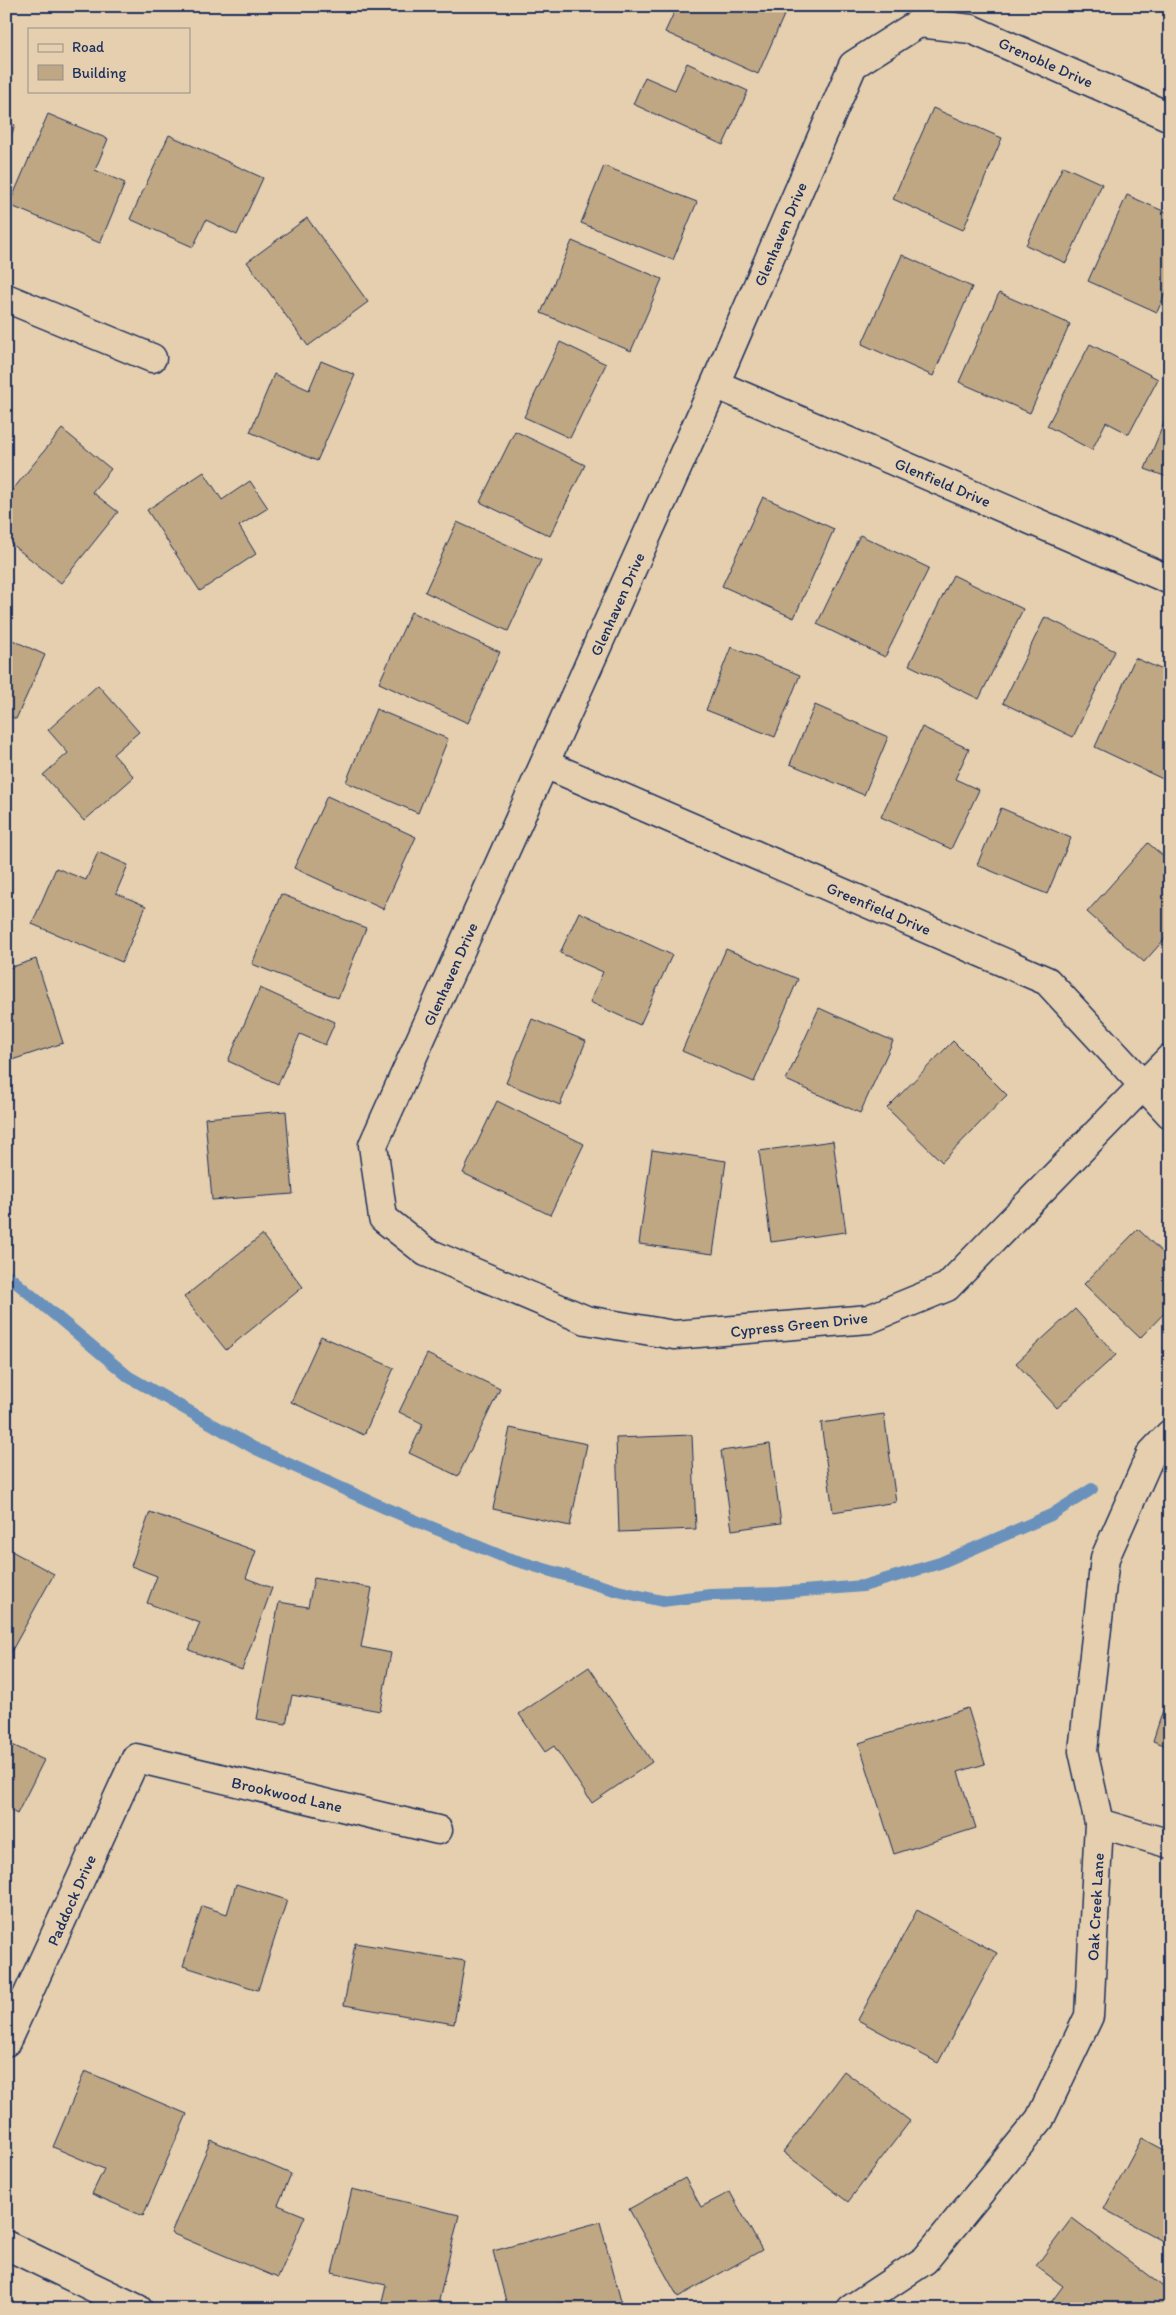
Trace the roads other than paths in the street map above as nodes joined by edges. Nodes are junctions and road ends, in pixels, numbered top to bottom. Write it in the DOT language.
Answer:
graph roads {
  1 [pos="919,23"];
  2 [pos="1170,117"];
  3 [pos="6,298"];
  4 [pos="152,358"];
  5 [pos="715,384"];
  6 [pos="1170,580"];
  7 [pos="545,764"];
  8 [pos="1170,1058"];
  9 [pos="1142,1086"];
  10 [pos="1170,1114"];
  11 [pos="382,1218"];
  12 [pos="1170,1434"];
  13 [pos="136,1758"];
  14 [pos="1099,1823"];
  15 [pos="438,1830"];
  16 [pos="1170,1844"];
  17 [pos="6,2042"];
  18 [pos="6,2245"];
  19 [pos="138,2309"];
  20 [pos="851,2309"];
  1 -- 2 [label="street, Grenoble Drive"];
  1 -- 5 [label="street, Glenhaven Drive"];
  3 -- 4 [label="street"];
  5 -- 6 [label="street, Glenfield Drive"];
  5 -- 7 [label="street, Glenhaven Drive"];
  7 -- 9 [label="street, Greenfield Drive"];
  7 -- 11 [label="street, Glenhaven Drive"];
  8 -- 9 [label="street, Cypress Green Drive"];
  9 -- 10 [label="street, Greenfield Drive"];
  9 -- 11 [label="street, Cypress Green Drive"];
  12 -- 14 [label="street, Oak Creek Lane"];
  13 -- 15 [label="street, Brookwood Lane"];
  13 -- 17 [label="street, Paddock Drive"];
  14 -- 16 [label="street"];
  14 -- 20 [label="street, Oak Creek Lane"];
  18 -- 19 [label="street"];
}
